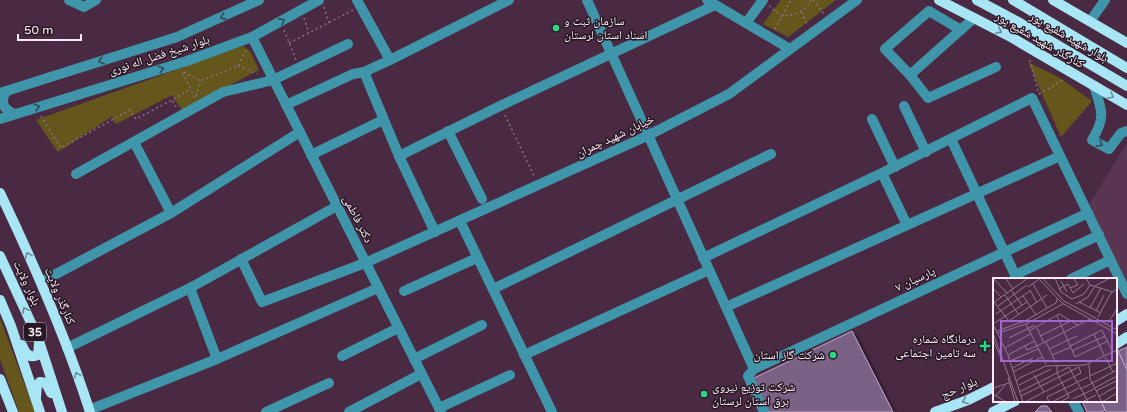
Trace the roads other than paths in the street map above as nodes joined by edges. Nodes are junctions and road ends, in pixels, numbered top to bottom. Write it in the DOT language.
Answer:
graph roads {
  1 [pos="69,0"];
  2 [pos="96,0"];
  3 [pos="258,0"];
  4 [pos="320,0"];
  5 [pos="509,0"];
  6 [pos="587,0"];
  7 [pos="857,0"];
  8 [pos="939,0"];
  9 [pos="977,0"];
  10 [pos="1013,0"];
  11 [pos="1053,0"];
  12 [pos="1105,0"];
  13 [pos="711,2"];
  14 [pos="359,3"];
  15 [pos="766,3"];
  16 [pos="974,18"];
  17 [pos="1091,20"];
  18 [pos="746,23"];
  19 [pos="960,30"];
  20 [pos="252,37"];
  21 [pos="1126,39"];
  22 [pos="348,44"];
  23 [pos="790,49"];
  24 [pos="611,53"];
  25 [pos="390,60"];
  26 [pos="996,68"];
  27 [pos="1127,68"];
  28 [pos="364,72"];
  29 [pos="910,75"];
  30 [pos="273,80"];
  31 [pos="1094,86"];
  32 [pos="1127,86"];
  33 [pos="3,92"];
  34 [pos="286,105"];
  35 [pos="1127,105"];
  36 [pos="904,106"];
  37 [pos="15,114"];
  38 [pos="0,119"];
  39 [pos="872,119"];
  40 [pos="383,120"];
  41 [pos="448,131"];
  42 [pos="1127,131"];
  43 [pos="300,132"];
  44 [pos="647,136"];
  45 [pos="951,140"];
  46 [pos="134,142"];
  47 [pos="926,152"];
  48 [pos="771,154"];
  49 [pos="311,155"];
  50 [pos="399,156"];
  51 [pos="1060,156"];
  52 [pos="895,167"];
  53 [pos="882,173"];
  54 [pos="76,174"];
  55 [pos="977,194"];
  56 [pos="1,195"];
  57 [pos="482,199"];
  58 [pos="676,200"];
  59 [pos="337,206"];
  60 [pos="0,213"];
  61 [pos="171,213"];
  62 [pos="1088,213"];
  63 [pos="460,221"];
  64 [pos="907,225"];
  65 [pos="435,232"];
  66 [pos="1098,235"];
  67 [pos="1004,252"];
  68 [pos="0,256"];
  69 [pos="477,258"];
  70 [pos="703,258"];
  71 [pos="241,259"];
  72 [pos="1110,260"];
  73 [pos="365,262"];
  74 [pos="709,270"];
  75 [pos="1016,277"];
  76 [pos="1073,278"];
  77 [pos="41,282"];
  78 [pos="190,288"];
  79 [pos="378,288"];
  80 [pos="493,289"];
  81 [pos="404,291"];
  82 [pos="1127,294"];
  83 [pos="0,300"];
  84 [pos="726,307"];
  85 [pos="1127,314"];
  86 [pos="1117,321"];
  87 [pos="482,325"];
  88 [pos="11,326"];
  89 [pos="398,328"];
  90 [pos="1127,337"];
  91 [pos="38,338"];
  92 [pos="1117,343"];
  93 [pos="67,348"];
  94 [pos="524,355"];
  95 [pos="342,356"];
  96 [pos="217,359"];
  97 [pos="414,359"];
  98 [pos="754,369"];
  99 [pos="421,374"];
  100 [pos="510,374"];
  101 [pos="0,379"];
  102 [pos="330,383"];
  103 [pos="993,388"];
  104 [pos="36,400"];
  105 [pos="1013,402"];
  106 [pos="1074,402"];
  107 [pos="440,410"];
  108 [pos="89,411"];
  109 [pos="13,412"];
  110 [pos="40,412"];
  111 [pos="62,412"];
  112 [pos="266,412"];
  113 [pos="349,412"];
  114 [pos="552,412"];
  115 [pos="764,412"];
  116 [pos="935,412"];
  117 [pos="994,412"];
  118 [pos="1079,412"];
  1 -- 2 [label="street"];
  3 -- 33 [label="street, بلوار شیخ فضل اله نوری, one-way"];
  20 -- 4 [label="street, بلوار شیخ فضل اله نوری, one-way"];
  5 -- 25 [label="street"];
  6 -- 24 [label="street"];
  7 -- 23 [label="street, خیابان شهید چمران"];
  8 -- 16 [label="main road, کنارگذر شهید شفیع پور"];
  9 -- 32 [label="main road, بلوار شهید شفیع پور"];
  10 -- 27 [label="main road, بلوار شهید شفیع پور"];
  11 -- 17 [label="main road"];
  12 -- 17 [label="street"];
  13 -- 18 [label="street"];
  13 -- 24 [label="street"];
  14 -- 25 [label="street"];
  15 -- 18 [label="street"];
  16 -- 19 [label="street"];
  16 -- 31 [label="main road, کنارگذر شهید شفیع پور, one-way"];
  17 -- 21 [label="main road"];
  18 -- 23 [label="street"];
  19 -- 29 [label="street"];
  19 -- 29 [label="street"];
  20 -- 30 [label="street, دکتر فاطمی"];
  37 -- 20 [label="street, بلوار شیخ فضل اله نوری, one-way"];
  22 -- 30 [label="street"];
  23 -- 44 [label="street, خیابان شهید چمران"];
  24 -- 41 [label="street"];
  24 -- 44 [label="street"];
  25 -- 28 [label="street"];
  26 -- 29 [label="street"];
  28 -- 34 [label="street"];
  28 -- 40 [label="street"];
  30 -- 34 [label="street, دکتر فاطمی"];
  30 -- 46 [label="street"];
  31 -- 35 [label="main road, کنارگذر شهید شفیع پور, one-way"];
  31 -- 42 [label="street, one-way"];
  33 -- 37 [label="street"];
  34 -- 43 [label="street, دکتر فاطمی"];
  36 -- 47 [label="street"];
  37 -- 38 [label="street, بلوار شیخ فضل اله نوری"];
  39 -- 52 [label="street"];
  40 -- 49 [label="street"];
  40 -- 50 [label="street"];
  41 -- 50 [label="street"];
  41 -- 57 [label="street"];
  43 -- 49 [label="street, دکتر فاطمی"];
  43 -- 61 [label="street"];
  44 -- 58 [label="street"];
  44 -- 63 [label="street, خیابان شهید چمران"];
  45 -- 47 [label="street"];
  45 -- 51 [label="street"];
  45 -- 55 [label="street"];
  46 -- 54 [label="street"];
  46 -- 61 [label="street"];
  47 -- 52 [label="street"];
  48 -- 58 [label="street"];
  49 -- 59 [label="street, دکتر فاطمی"];
  50 -- 65 [label="street"];
  51 -- 55 [label="street"];
  51 -- 62 [label="street"];
  52 -- 53 [label="street"];
  53 -- 64 [label="street"];
  53 -- 70 [label="street"];
  55 -- 64 [label="street"];
  55 -- 67 [label="street"];
  56 -- 60 [label="main road"];
  77 -- 56 [label="main road, کنارگذر ولایت, one-way"];
  58 -- 70 [label="street"];
  58 -- 80 [label="street"];
  59 -- 71 [label="street"];
  59 -- 73 [label="street, دکتر فاطمی"];
  61 -- 77 [label="street"];
  62 -- 66 [label="street"];
  62 -- 67 [label="street, پارسیان ۷"];
  63 -- 65 [label="street, خیابان شهید چمران"];
  63 -- 69 [label="street"];
  64 -- 84 [label="street"];
  65 -- 73 [label="street, خیابان شهید چمران"];
  66 -- 72 [label="street"];
  66 -- 75 [label="street"];
  67 -- 75 [label="street"];
  67 -- 98 [label="street, پارسیان ۷"];
  91 -- 68 [label="main road, بلوار ولایت / 35, one-way"];
  69 -- 80 [label="street"];
  69 -- 81 [label="street"];
  70 -- 74 [label="street"];
  71 -- 73 [label="street, خیابان شهید چمران"];
  71 -- 78 [label="street"];
  72 -- 76 [label="street"];
  72 -- 82 [label="street"];
  73 -- 79 [label="street, دکتر فاطمی"];
  74 -- 84 [label="street"];
  74 -- 94 [label="street"];
  77 -- 93 [label="main road, کنارگذر ولایت"];
  78 -- 93 [label="street"];
  78 -- 96 [label="street"];
  79 -- 89 [label="street, دکتر فاطمی"];
  79 -- 96 [label="street"];
  80 -- 94 [label="street"];
  83 -- 88 [label="main road, 35"];
  84 -- 98 [label="street"];
  85 -- 86 [label="main road"];
  87 -- 97 [label="street"];
  88 -- 91 [label="main road"];
  88 -- 104 [label="main road, 35"];
  89 -- 95 [label="street"];
  89 -- 97 [label="street, دکتر فاطمی"];
  90 -- 92 [label="main road"];
  91 -- 111 [label="main road, بلوار ولایت / 35"];
  108 -- 93 [label="main road, کنارگذر ولایت, one-way"];
  94 -- 114 [label="street"];
  96 -- 108 [label="street"];
  97 -- 99 [label="street, دکتر فاطمی"];
  98 -- 115 [label="street"];
  99 -- 107 [label="street, دکتر فاطمی"];
  99 -- 113 [label="street"];
  100 -- 107 [label="street"];
  101 -- 109 [label="main road"];
  102 -- 112 [label="street"];
  103 -- 116 [label="main road, بلوار حج, one-way"];
  104 -- 110 [label="main road, 35"];
  104 -- 111 [label="main road"];
  105 -- 117 [label="main road"];
  106 -- 118 [label="street"];
}
